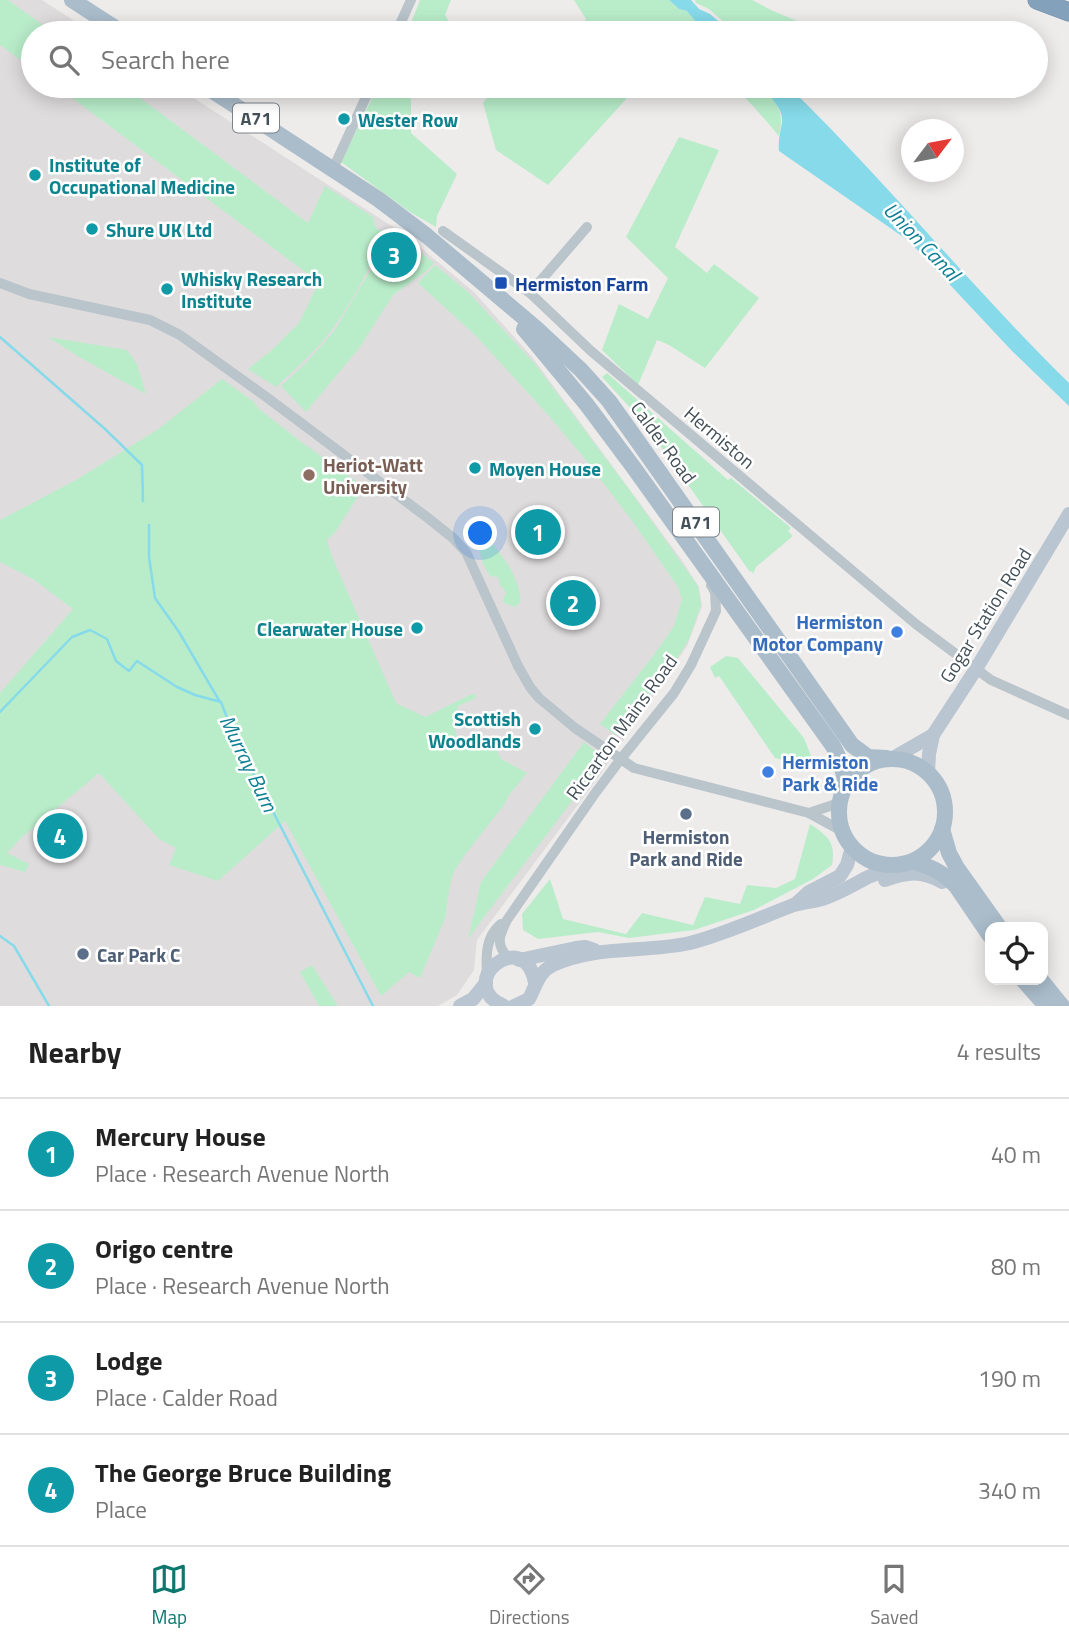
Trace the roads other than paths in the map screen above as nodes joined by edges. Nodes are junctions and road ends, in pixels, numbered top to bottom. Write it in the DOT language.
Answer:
graph roads {
  1 [pos="72,0"];
  2 [pos="411,0"];
  3 [pos="1038,0"];
  4 [pos="1069,11"];
  5 [pos="104,21"];
  6 [pos="402,21"];
  7 [pos="224,98"];
  8 [pos="366,98"];
  9 [pos="334,169"];
  10 [pos="587,227"];
  11 [pos="443,231"];
  12 [pos="0,283"];
  13 [pos="490,290"];
  14 [pos="530,293"];
  15 [pos="1069,514"];
  16 [pos="690,544"];
  17 [pos="976,669"];
  18 [pos="1069,715"];
  19 [pos="933,735"];
  20 [pos="890,758"];
  21 [pos="620,760"];
  22 [pos="928,773"];
  23 [pos="846,784"];
  24 [pos="839,803"];
  25 [pos="809,813"];
  26 [pos="942,829"];
  27 [pos="842,831"];
  28 [pos="852,847"];
  29 [pos="907,863"];
  30 [pos="850,888"];
  31 [pos="795,905"];
  32 [pos="507,920"];
  33 [pos="979,920"];
  34 [pos="995,922"];
  35 [pos="985,929"];
  36 [pos="598,951"];
  37 [pos="514,959"];
  38 [pos="486,979"];
  39 [pos="535,983"];
  40 [pos="1027,985"];
  41 [pos="1045,985"];
  42 [pos="460,1006"];
  43 [pos="503,1006"];
  44 [pos="514,1006"];
  45 [pos="1046,1006"];
  46 [pos="1062,1006"];
  1 -- 5 [label="main road"];
  2 -- 6 [label="street"];
  3 -- 4 [label="highway"];
  7 -- 9 [label="main road, Calder Road / A71"];
  8 -- 9 [label="street"];
  9 -- 13 [label="main road, Calder Road / A71"];
  10 -- 14 [label="street"];
  11 -- 14 [label="street, Hermiston"];
  12 -- 21 [label="street"];
  13 -- 16 [label="main road, Calder Road / A71"];
  13 -- 20 [label="main road, Calder Road / A71"];
  14 -- 17 [label="street, Hermiston"];
  15 -- 17 [label="street, Gogar Station Road"];
  16 -- 21 [label="street, Riccarton Mains Road"];
  16 -- 23 [label="main road, Calder Road / A71"];
  17 -- 18 [label="street, Hermiston"];
  17 -- 19 [label="street, Gogar Station Road"];
  19 -- 20 [label="street, Gogar Station Road"];
  19 -- 22 [label="street, Gogar Station Road"];
  20 -- 22 [label="main road"];
  20 -- 23 [label="main road"];
  21 -- 25 [label="street"];
  21 -- 32 [label="street, Riccarton Mains Road"];
  22 -- 26 [label="main road"];
  23 -- 24 [label="main road"];
  24 -- 25 [label="street"];
  24 -- 27 [label="main road"];
  25 -- 27 [label="street"];
  26 -- 29 [label="main road"];
  26 -- 34 [label="main road"];
  27 -- 28 [label="main road"];
  28 -- 29 [label="main road"];
  28 -- 31 [label="street"];
  29 -- 30 [label="street"];
  29 -- 33 [label="main road"];
  30 -- 31 [label="street"];
  30 -- 33 [label="street"];
  31 -- 36 [label="street"];
  32 -- 37 [label="street, Riccarton Mains Road"];
  32 -- 38 [label="street, Riccarton Mains Road"];
  33 -- 35 [label="main road"];
  36 -- 37 [label="street"];
  36 -- 39 [label="street"];
  37 -- 38 [label="street"];
  37 -- 39 [label="street, Riccarton Mains Road"];
  38 -- 42 [label="street"];
  38 -- 43 [label="street"];
  39 -- 44 [label="street"];
  40 -- 45 [label="main road"];
  41 -- 46 [label="main road"];
}
